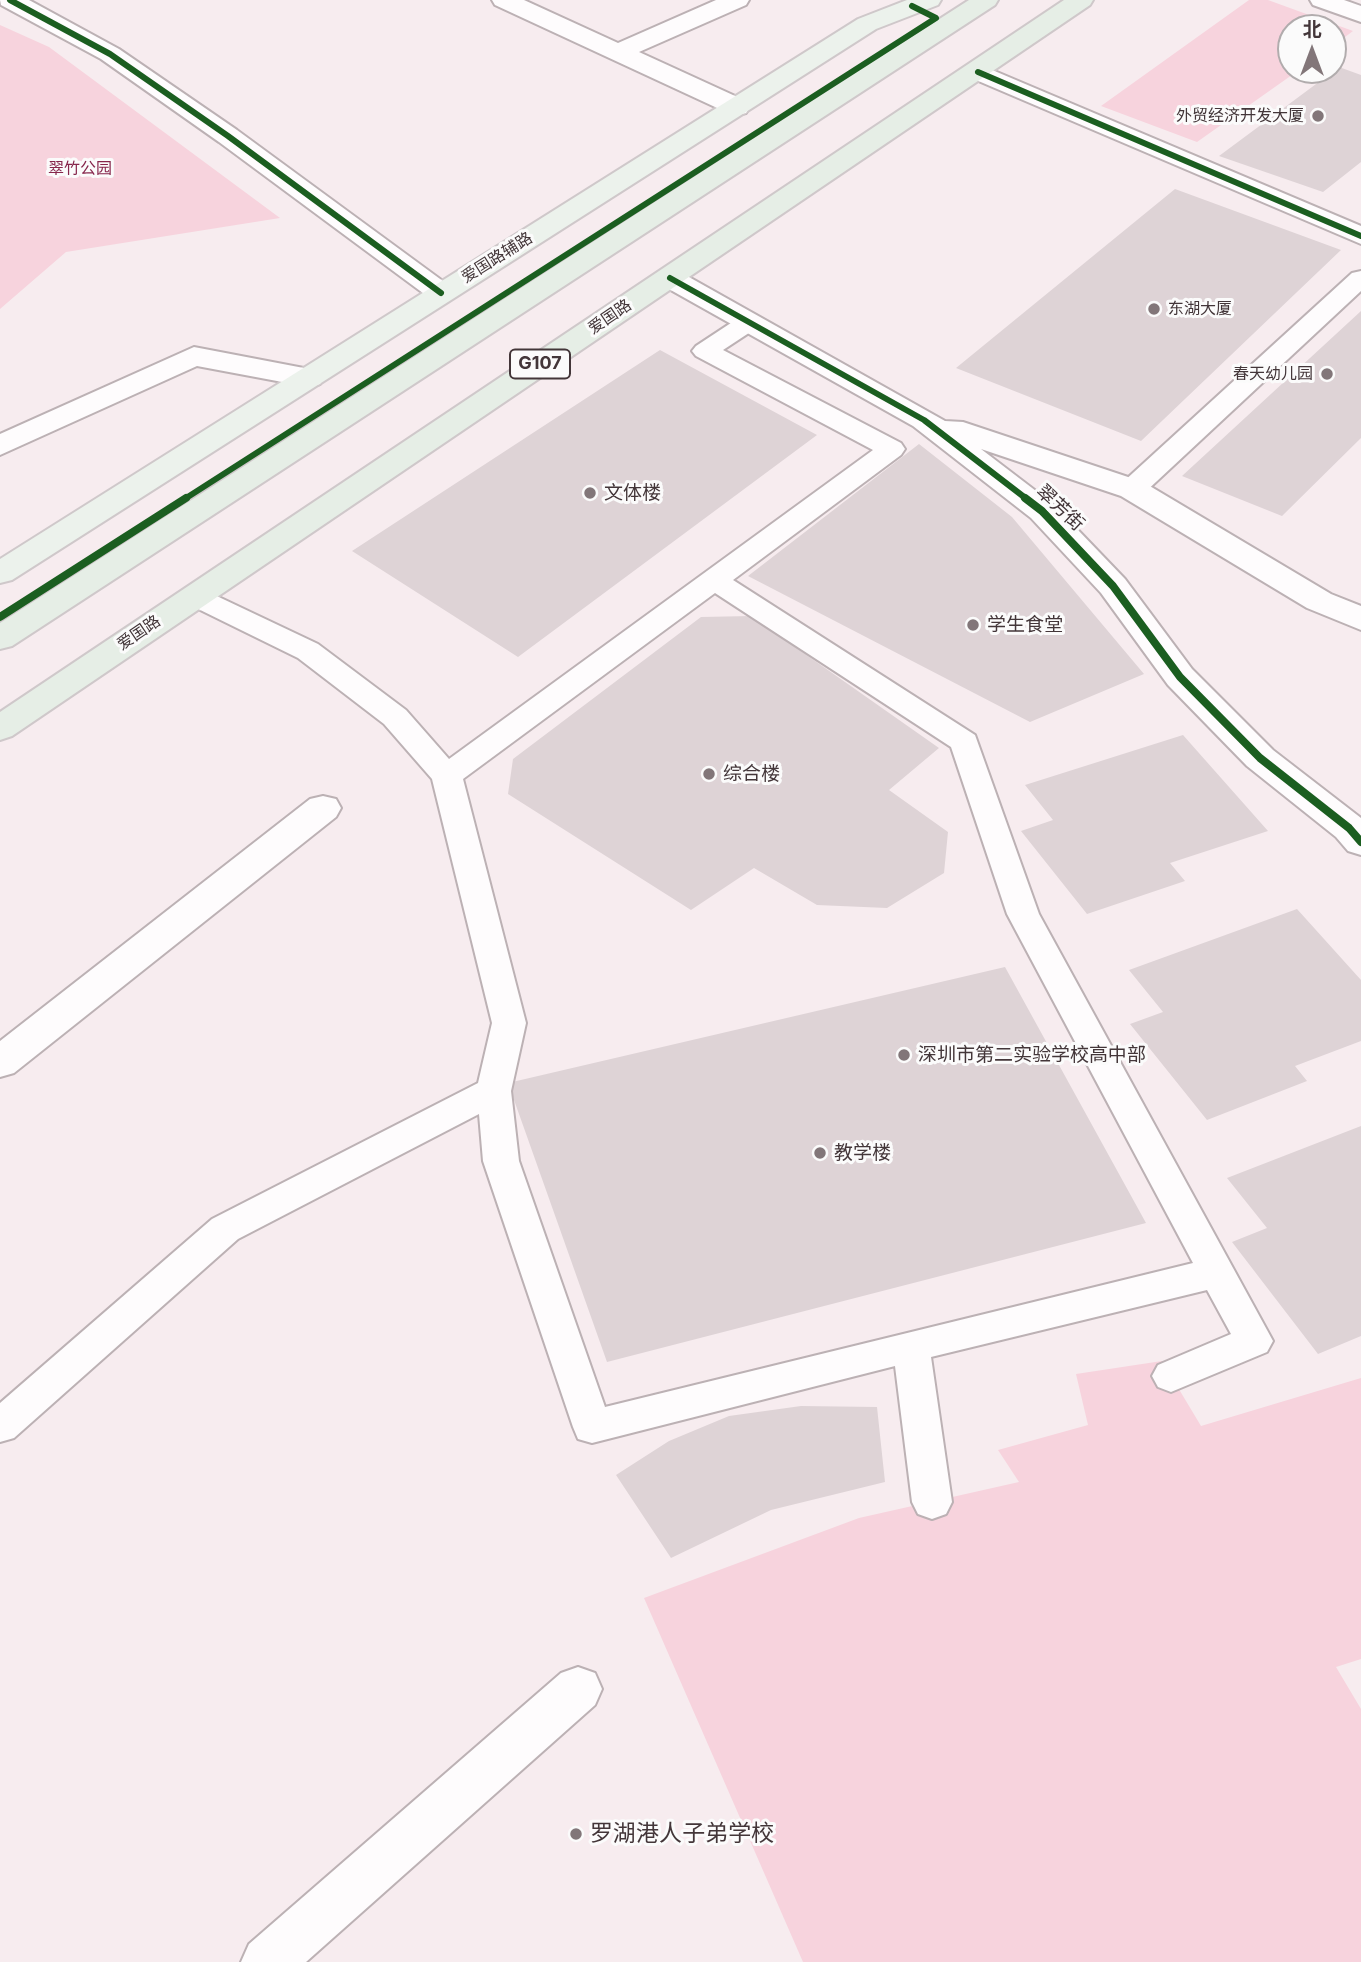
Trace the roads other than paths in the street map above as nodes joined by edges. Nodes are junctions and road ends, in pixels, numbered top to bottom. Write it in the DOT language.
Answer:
graph roads {
  1 [pos="10,0"];
  2 [pos="504,0"];
  3 [pos="737,0"];
  4 [pos="929,0"];
  5 [pos="986,0"];
  6 [pos="1081,0"];
  7 [pos="1322,0"];
  8 [pos="1361,15"];
  9 [pos="620,51"];
  10 [pos="978,72"];
  11 [pos="737,107"];
  12 [pos="1361,236"];
  13 [pos="670,278"];
  14 [pos="1361,278"];
  15 [pos="442,293"];
  16 [pos="749,322"];
  17 [pos="309,378"];
  18 [pos="924,420"];
  19 [pos="0,446"];
  20 [pos="1132,489"];
  21 [pos="0,573"];
  22 [pos="714,580"];
  23 [pos="194,596"];
  24 [pos="1361,619"];
  25 [pos="0,638"];
  26 [pos="0,729"];
  27 [pos="447,776"];
  28 [pos="323,808"];
  29 [pos="1361,842"];
  30 [pos="0,1062"];
  31 [pos="494,1091"];
  32 [pos="1215,1273"];
  33 [pos="911,1346"];
  34 [pos="1171,1376"];
  35 [pos="0,1426"];
  36 [pos="932,1502"];
  37 [pos="578,1689"];
  38 [pos="267,1962"];
  1 -- 15 [label="street"];
  2 -- 9 [label="street"];
  3 -- 9 [label="street"];
  4 -- 11 [label="main road, 爱国路辅路"];
  5 -- 25 [label="highway"];
  6 -- 10 [label="highway, 爱国路 / G107"];
  7 -- 8 [label="street"];
  9 -- 11 [label="street"];
  10 -- 12 [label="street"];
  10 -- 13 [label="highway, 爱国路 / G107"];
  11 -- 15 [label="main road, 爱国路辅路"];
  13 -- 16 [label="street, 翠芳街"];
  13 -- 23 [label="highway, 爱国路 / G107"];
  14 -- 20 [label="lane"];
  15 -- 17 [label="main road, 爱国路辅路"];
  16 -- 18 [label="street, 翠芳街"];
  16 -- 22 [label="lane"];
  17 -- 19 [label="street"];
  17 -- 21 [label="main road, 爱国路辅路"];
  18 -- 20 [label="street"];
  18 -- 29 [label="street, 翠芳街"];
  20 -- 24 [label="street"];
  22 -- 27 [label="lane"];
  22 -- 32 [label="lane"];
  23 -- 26 [label="highway, 爱国路 / G107"];
  23 -- 27 [label="lane"];
  27 -- 31 [label="lane"];
  28 -- 30 [label="street"];
  31 -- 33 [label="lane"];
  31 -- 35 [label="lane"];
  32 -- 33 [label="lane"];
  32 -- 34 [label="lane"];
  33 -- 36 [label="lane"];
  37 -- 38 [label="street"];
}
